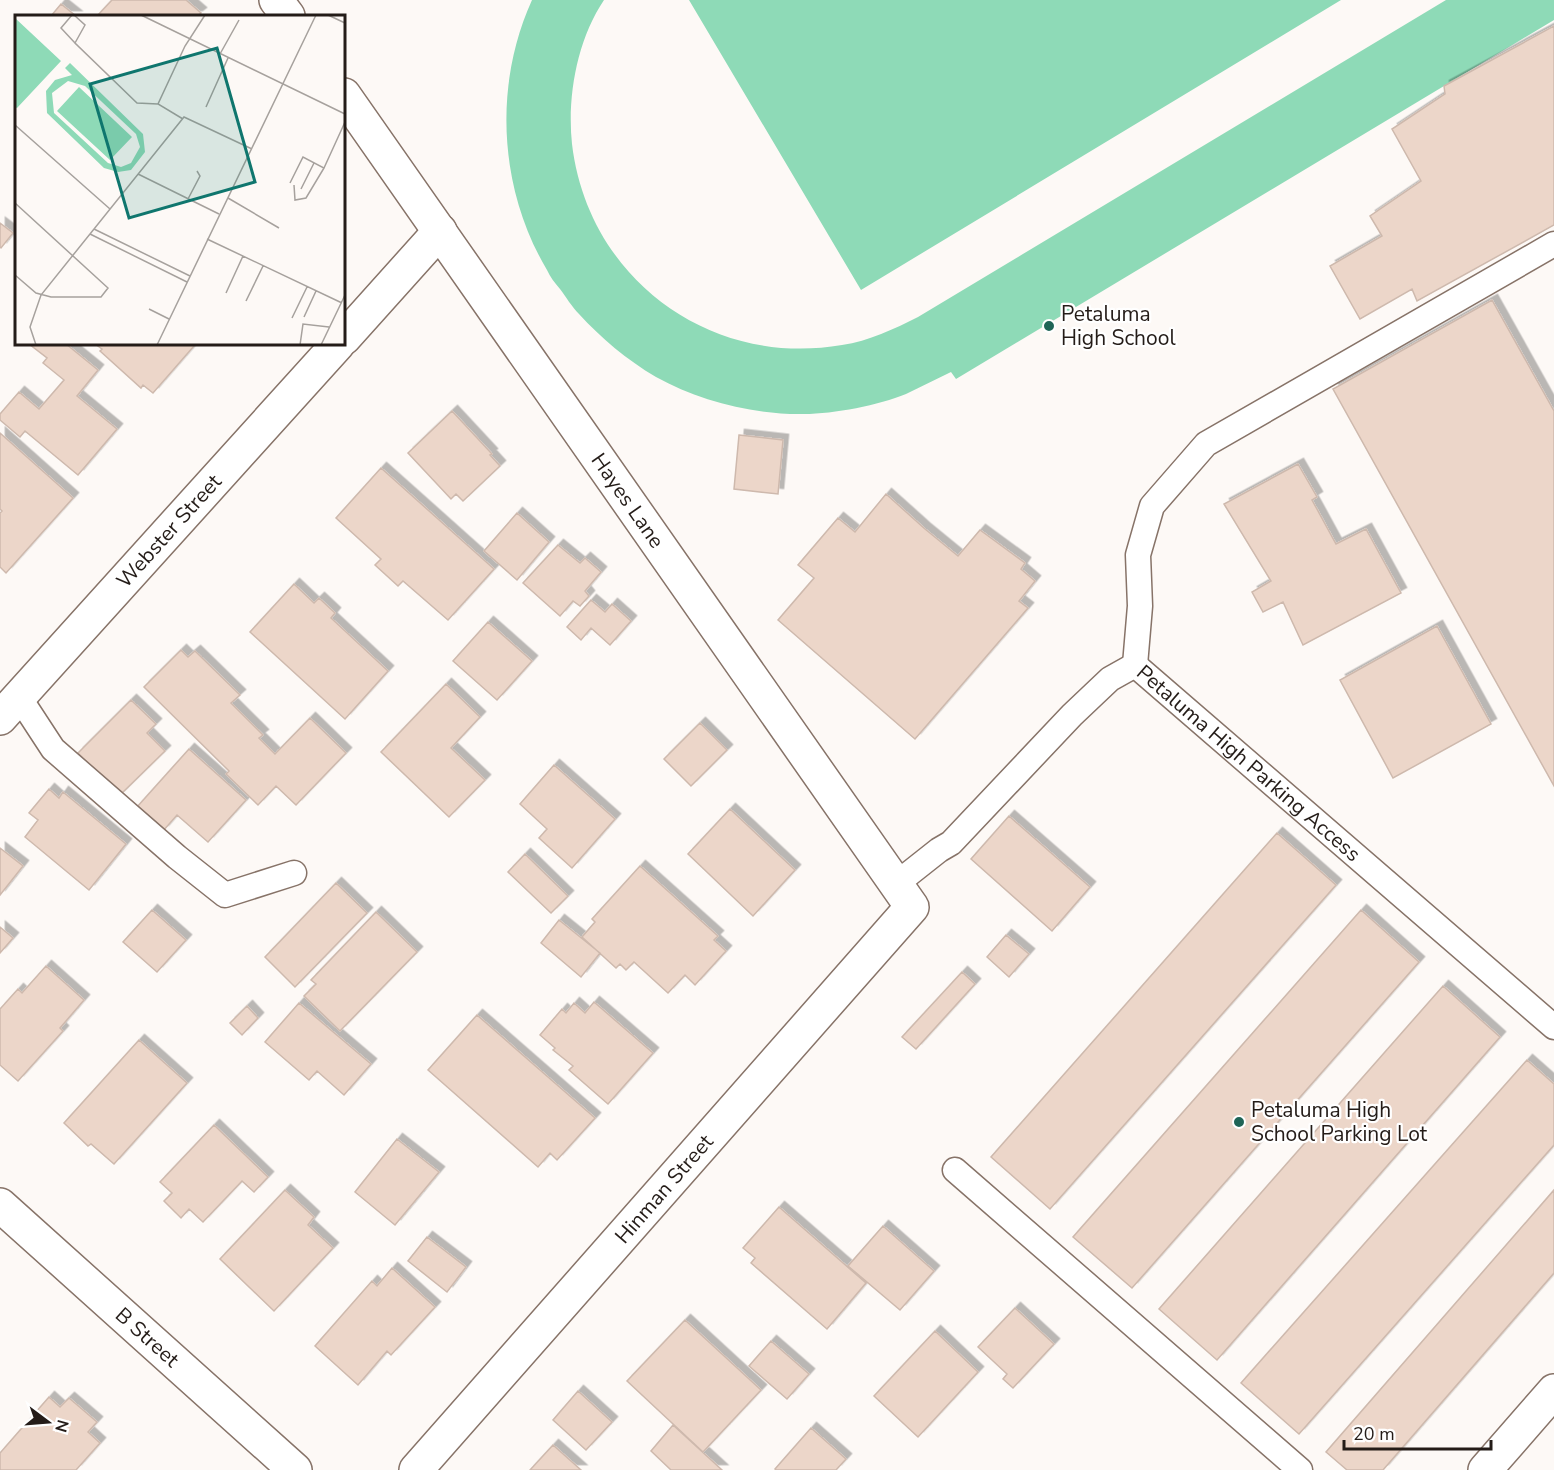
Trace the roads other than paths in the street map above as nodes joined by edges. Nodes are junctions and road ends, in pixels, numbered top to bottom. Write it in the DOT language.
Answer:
graph roads {
  1 [pos="276,0"];
  2 [pos="287,15"];
  3 [pos="345,96"];
  4 [pos="440,231"];
  5 [pos="1554,244"];
  6 [pos="345,337"];
  7 [pos="337,345"];
  8 [pos="1135,665"];
  9 [pos="10,707"];
  10 [pos="294,873"];
  11 [pos="904,896"];
  12 [pos="1554,1027"];
  13 [pos="955,1170"];
  14 [pos="0,1205"];
  15 [pos="1554,1391"];
  16 [pos="1297,1467"];
  17 [pos="296,1470"];
  18 [pos="416,1470"];
  19 [pos="1485,1470"];
  1 -- 2 [label="street"];
  3 -- 4 [label="street, Hayes Lane"];
  4 -- 6 [label="street"];
  4 -- 11 [label="street, Hayes Lane"];
  5 -- 8 [label="lane"];
  7 -- 9 [label="street, Webster Street"];
  8 -- 11 [label="lane, Petaluma High Parking Access"];
  8 -- 12 [label="lane, Petaluma High Parking Access"];
  9 -- 10 [label="lane"];
  11 -- 18 [label="street, Hinman Street"];
  13 -- 16 [label="lane"];
  14 -- 17 [label="street, B Street"];
  15 -- 19 [label="street"];
}
